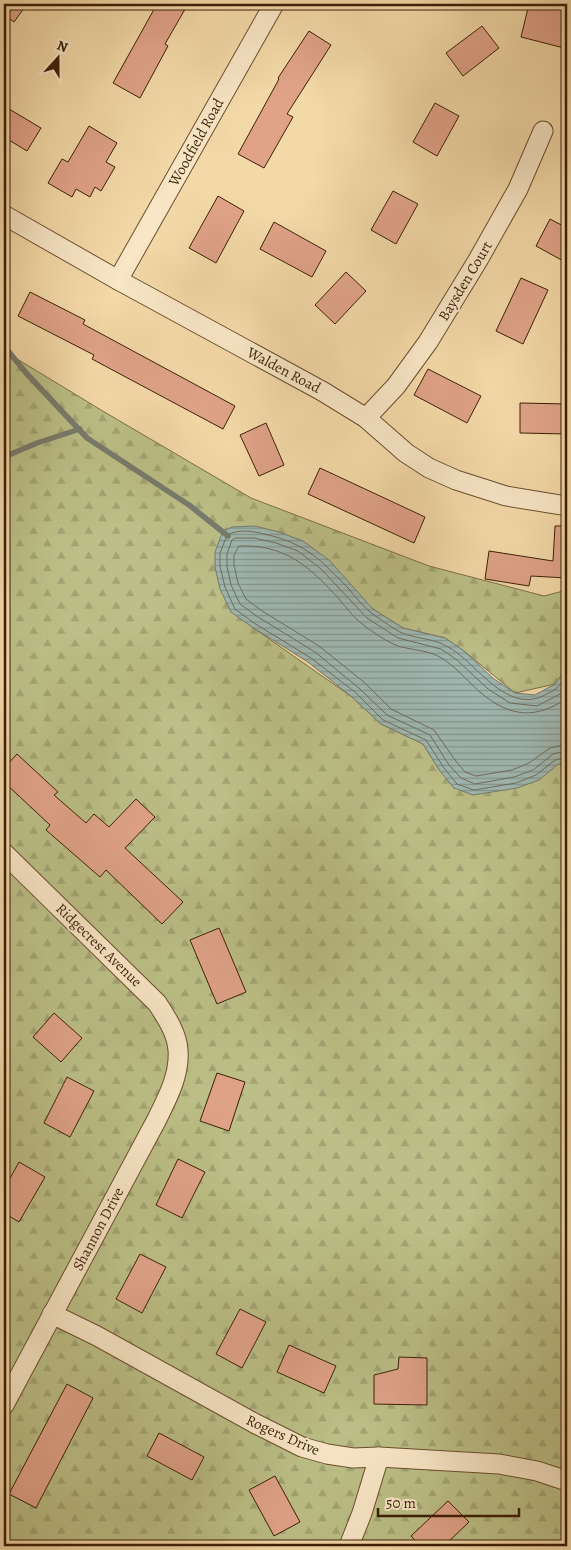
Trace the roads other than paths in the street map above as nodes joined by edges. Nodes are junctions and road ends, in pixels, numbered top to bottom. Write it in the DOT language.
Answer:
graph roads {
  1 [pos="274,4"];
  2 [pos="543,132"];
  3 [pos="4,215"];
  4 [pos="118,280"];
  5 [pos="366,418"];
  6 [pos="567,506"];
  7 [pos="4,853"];
  8 [pos="178,1048"];
  9 [pos="52,1314"];
  10 [pos="4,1405"];
  11 [pos="379,1457"];
  12 [pos="567,1481"];
  13 [pos="348,1546"];
  1 -- 4 [label="street, Woodfield Road"];
  2 -- 5 [label="street, Baysden Court"];
  3 -- 4 [label="street, Walden Road"];
  4 -- 5 [label="street, Walden Road"];
  5 -- 6 [label="street, Walden Road"];
  7 -- 8 [label="street, Ridgecrest Avenue"];
  8 -- 9 [label="street, Shannon Drive"];
  9 -- 10 [label="street, Shannon Drive"];
  9 -- 11 [label="street, Rogers Drive"];
  11 -- 12 [label="street, Rogers Drive"];
  11 -- 13 [label="street"];
}
